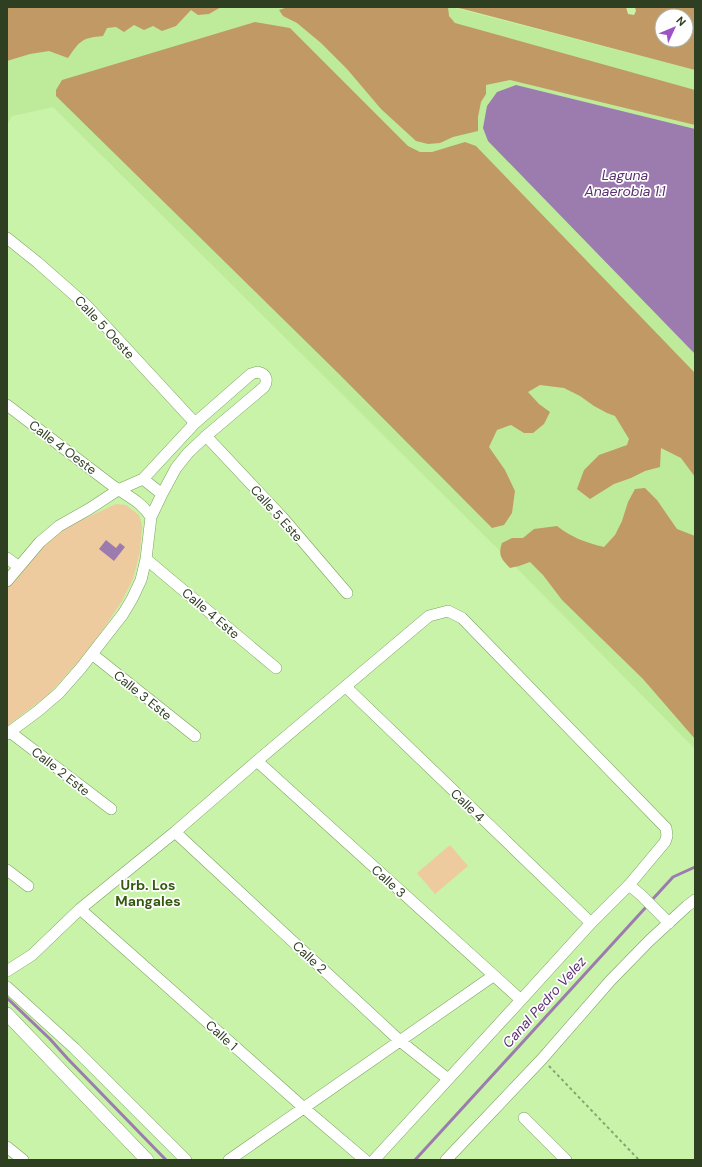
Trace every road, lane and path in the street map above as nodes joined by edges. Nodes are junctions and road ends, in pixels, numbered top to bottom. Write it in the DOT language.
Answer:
graph roads {
  1 [pos="7,238"];
  2 [pos="7,405"];
  3 [pos="195,423"];
  4 [pos="206,436"];
  5 [pos="143,479"];
  6 [pos="118,490"];
  7 [pos="162,494"];
  8 [pos="151,517"];
  9 [pos="7,558"];
  10 [pos="146,559"];
  11 [pos="19,567"];
  12 [pos="7,581"];
  13 [pos="347,593"];
  14 [pos="92,654"];
  15 [pos="276,668"];
  16 [pos="346,687"];
  17 [pos="9,733"];
  18 [pos="195,736"];
  19 [pos="257,761"];
  20 [pos="111,809"];
  21 [pos="175,832"];
  22 [pos="7,870"];
  23 [pos="629,885"];
  24 [pos="28,886"];
  25 [pos="695,900"];
  26 [pos="80,909"];
  27 [pos="665,919"];
  28 [pos="591,923"];
  29 [pos="7,971"];
  30 [pos="493,976"];
  31 [pos="7,987"];
  32 [pos="521,1000"];
  33 [pos="7,1014"];
  34 [pos="400,1041"];
  35 [pos="542,1059"];
  36 [pos="448,1079"];
  37 [pos="304,1108"];
  38 [pos="524,1118"];
  39 [pos="7,1147"];
  40 [pos="23,1160"];
  41 [pos="147,1160"];
  42 [pos="186,1160"];
  43 [pos="229,1160"];
  44 [pos="365,1160"];
  45 [pos="374,1160"];
  46 [pos="446,1160"];
  47 [pos="566,1160"];
  48 [pos="639,1160"];
  1 -- 3 [label="street, Calle 5 Oeste"];
  2 -- 6 [label="street, Calle 4 Oeste"];
  3 -- 4 [label="street"];
  3 -- 5 [label="street"];
  4 -- 7 [label="street"];
  4 -- 13 [label="street, Calle 5 Este"];
  5 -- 6 [label="street"];
  5 -- 7 [label="street"];
  6 -- 8 [label="street, Calle 4 Oeste"];
  6 -- 11 [label="street"];
  7 -- 8 [label="street"];
  8 -- 10 [label="street"];
  9 -- 11 [label="street"];
  10 -- 14 [label="street"];
  10 -- 15 [label="street, Calle 4 Este"];
  11 -- 12 [label="street"];
  14 -- 17 [label="street"];
  14 -- 18 [label="street, Calle 3 Este"];
  16 -- 19 [label="street"];
  16 -- 23 [label="street"];
  16 -- 28 [label="street, Calle 4"];
  17 -- 20 [label="street, Calle 2 Este"];
  19 -- 21 [label="street"];
  19 -- 30 [label="street, Calle 3"];
  21 -- 26 [label="street"];
  21 -- 34 [label="street, Calle 2"];
  22 -- 24 [label="street"];
  23 -- 27 [label="street"];
  23 -- 28 [label="street"];
  25 -- 27 [label="street"];
  26 -- 29 [label="street"];
  26 -- 37 [label="street, Calle 1"];
  27 -- 35 [label="street"];
  28 -- 32 [label="street"];
  30 -- 32 [label="street, Calle 3"];
  30 -- 34 [label="street"];
  31 -- 42 [label="street"];
  32 -- 36 [label="street"];
  33 -- 41 [label="street"];
  34 -- 36 [label="street, Calle 2"];
  34 -- 37 [label="street"];
  35 -- 46 [label="street"];
  35 -- 48 [label="path"];
  36 -- 45 [label="street"];
  37 -- 43 [label="street"];
  37 -- 44 [label="street, Calle 1"];
  38 -- 47 [label="street"];
  39 -- 40 [label="street"];
}
